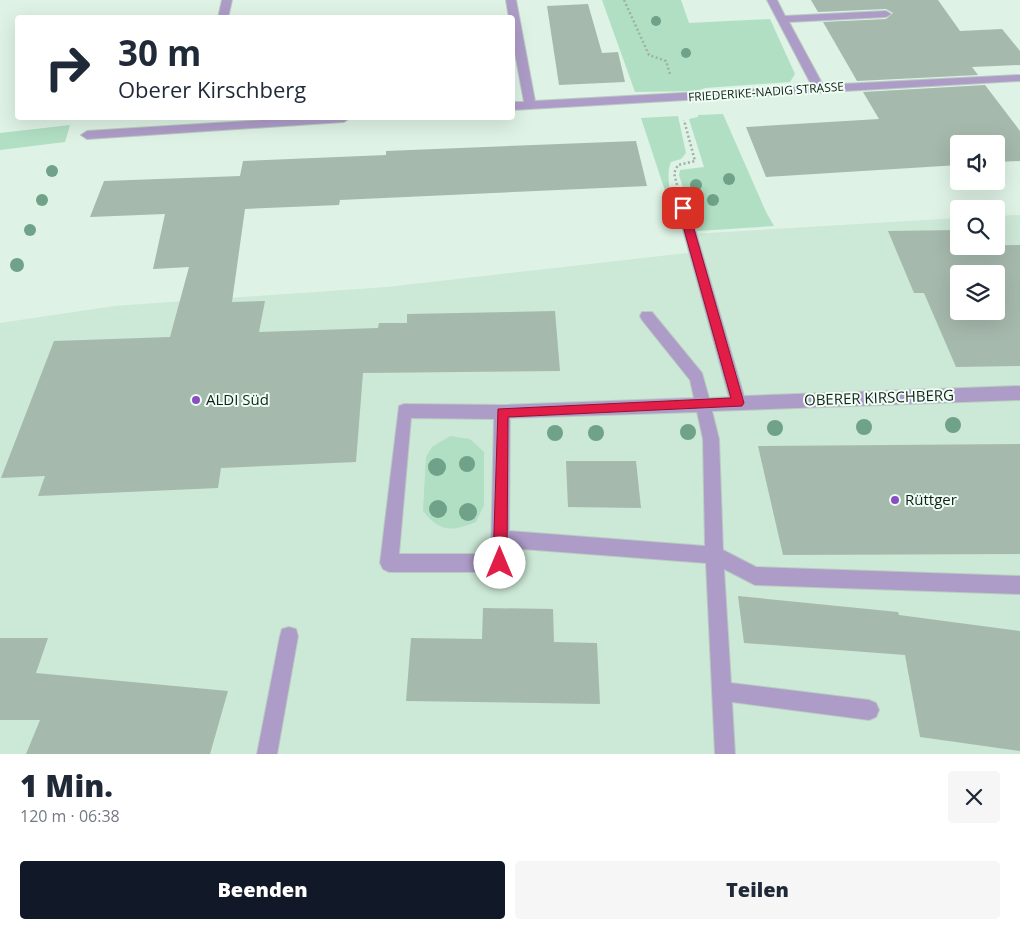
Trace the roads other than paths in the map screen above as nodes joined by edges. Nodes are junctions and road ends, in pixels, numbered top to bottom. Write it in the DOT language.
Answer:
graph roads {
  1 [pos="227,0"];
  2 [pos="511,0"];
  3 [pos="772,0"];
  4 [pos="886,14"];
  5 [pos="224,15"];
  6 [pos="514,15"];
  7 [pos="782,19"];
  8 [pos="515,22"];
  9 [pos="1020,78"];
  10 [pos="819,88"];
  11 [pos="530,105"];
  12 [pos="515,106"];
  13 [pos="272,120"];
  14 [pos="201,122"];
  15 [pos="87,135"];
  16 [pos="683,208"];
  17 [pos="647,316"];
  18 [pos="1020,393"];
  19 [pos="738,403"];
  20 [pos="703,404"];
  21 [pos="502,412"];
  22 [pos="500,539"];
  23 [pos="714,555"];
  24 [pos="1020,586"];
  25 [pos="290,636"];
  26 [pos="721,691"];
  27 [pos="869,710"];
  28 [pos="267,754"];
  29 [pos="725,754"];
  1 -- 5 [label="street"];
  2 -- 6 [label="street"];
  3 -- 7 [label="street"];
  4 -- 7 [label="street"];
  7 -- 10 [label="street"];
  8 -- 11 [label="street"];
  9 -- 10 [label="street, FRIEDERIKE-NADIG STRASSE"];
  10 -- 11 [label="street, FRIEDERIKE-NADIG STRASSE"];
  11 -- 12 [label="street, FRIEDERIKE-NADIG STRASSE"];
  13 -- 14 [label="street"];
  14 -- 15 [label="street"];
  16 -- 19 [label="street"];
  17 -- 20 [label="street"];
  18 -- 19 [label="street, OBERER KIRSCHBERG"];
  19 -- 20 [label="street, OBERER KIRSCHBERG"];
  20 -- 21 [label="street, OBERER KIRSCHBERG"];
  20 -- 23 [label="street"];
  21 -- 22 [label="street, OBERER KIRSCHBERG"];
  21 -- 22 [label="street, OBERER KIRSCHBERG"];
  22 -- 23 [label="street"];
  23 -- 24 [label="street"];
  23 -- 26 [label="street"];
  25 -- 28 [label="street"];
  26 -- 27 [label="street"];
  26 -- 29 [label="street"];
}
